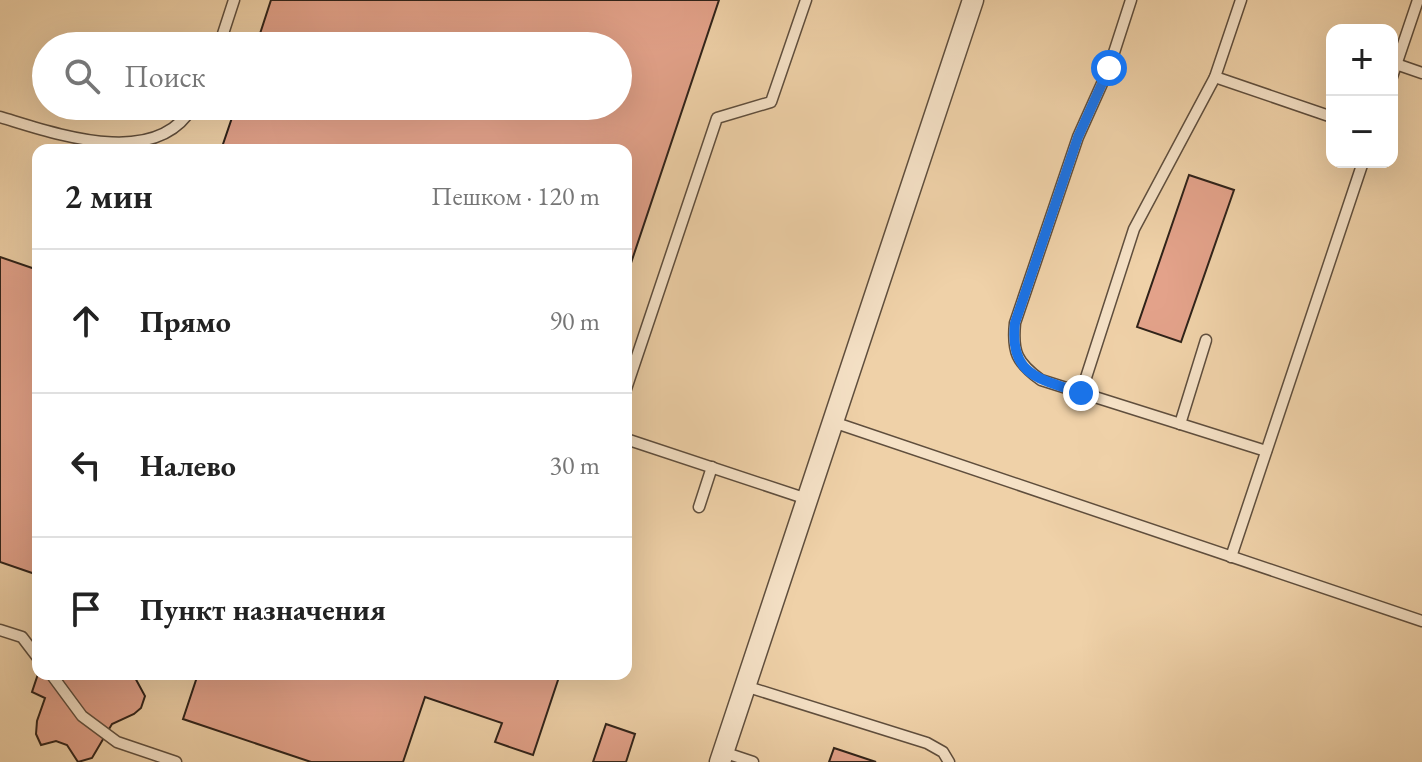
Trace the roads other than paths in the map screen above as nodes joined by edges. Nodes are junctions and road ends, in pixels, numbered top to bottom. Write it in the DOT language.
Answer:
graph roads {
  1 [pos="234,0"];
  2 [pos="806,0"];
  3 [pos="973,0"];
  4 [pos="1131,0"];
  5 [pos="1241,0"];
  6 [pos="1418,0"];
  7 [pos="224,32"];
  8 [pos="1398,58"];
  9 [pos="1398,65"];
  10 [pos="1422,73"];
  11 [pos="1215,77"];
  12 [pos="1326,115"];
  13 [pos="0,117"];
  14 [pos="181,120"];
  15 [pos="120,144"];
  16 [pos="120,144"];
  17 [pos="1361,168"];
  18 [pos="1206,340"];
  19 [pos="632,371"];
  20 [pos="1081,393"];
  21 [pos="833,422"];
  22 [pos="1180,424"];
  23 [pos="632,441"];
  24 [pos="1266,451"];
  25 [pos="712,467"];
  26 [pos="807,499"];
  27 [pos="699,507"];
  28 [pos="1231,557"];
  29 [pos="1422,621"];
  30 [pos="0,630"];
  31 [pos="32,650"];
  32 [pos="55,680"];
  33 [pos="745,686"];
  34 [pos="722,757"];
  35 [pos="176,762"];
  36 [pos="753,762"];
  37 [pos="949,762"];
  1 -- 7 [label="lane"];
  2 -- 19 [label="lane"];
  3 -- 21 [label="street"];
  4 -- 20 [label="lane"];
  5 -- 11 [label="lane"];
  6 -- 8 [label="lane"];
  9 -- 10 [label="lane"];
  11 -- 12 [label="lane"];
  11 -- 20 [label="lane"];
  13 -- 16 [label="lane"];
  14 -- 15 [label="lane"];
  17 -- 24 [label="lane"];
  18 -- 22 [label="lane"];
  20 -- 22 [label="lane"];
  21 -- 26 [label="street"];
  21 -- 28 [label="lane"];
  22 -- 24 [label="lane"];
  23 -- 25 [label="lane"];
  24 -- 28 [label="lane"];
  25 -- 26 [label="lane"];
  25 -- 27 [label="lane"];
  26 -- 33 [label="street"];
  28 -- 29 [label="lane"];
  30 -- 31 [label="lane"];
  32 -- 35 [label="lane"];
  33 -- 34 [label="street"];
  33 -- 37 [label="lane"];
  34 -- 36 [label="lane"];
}
